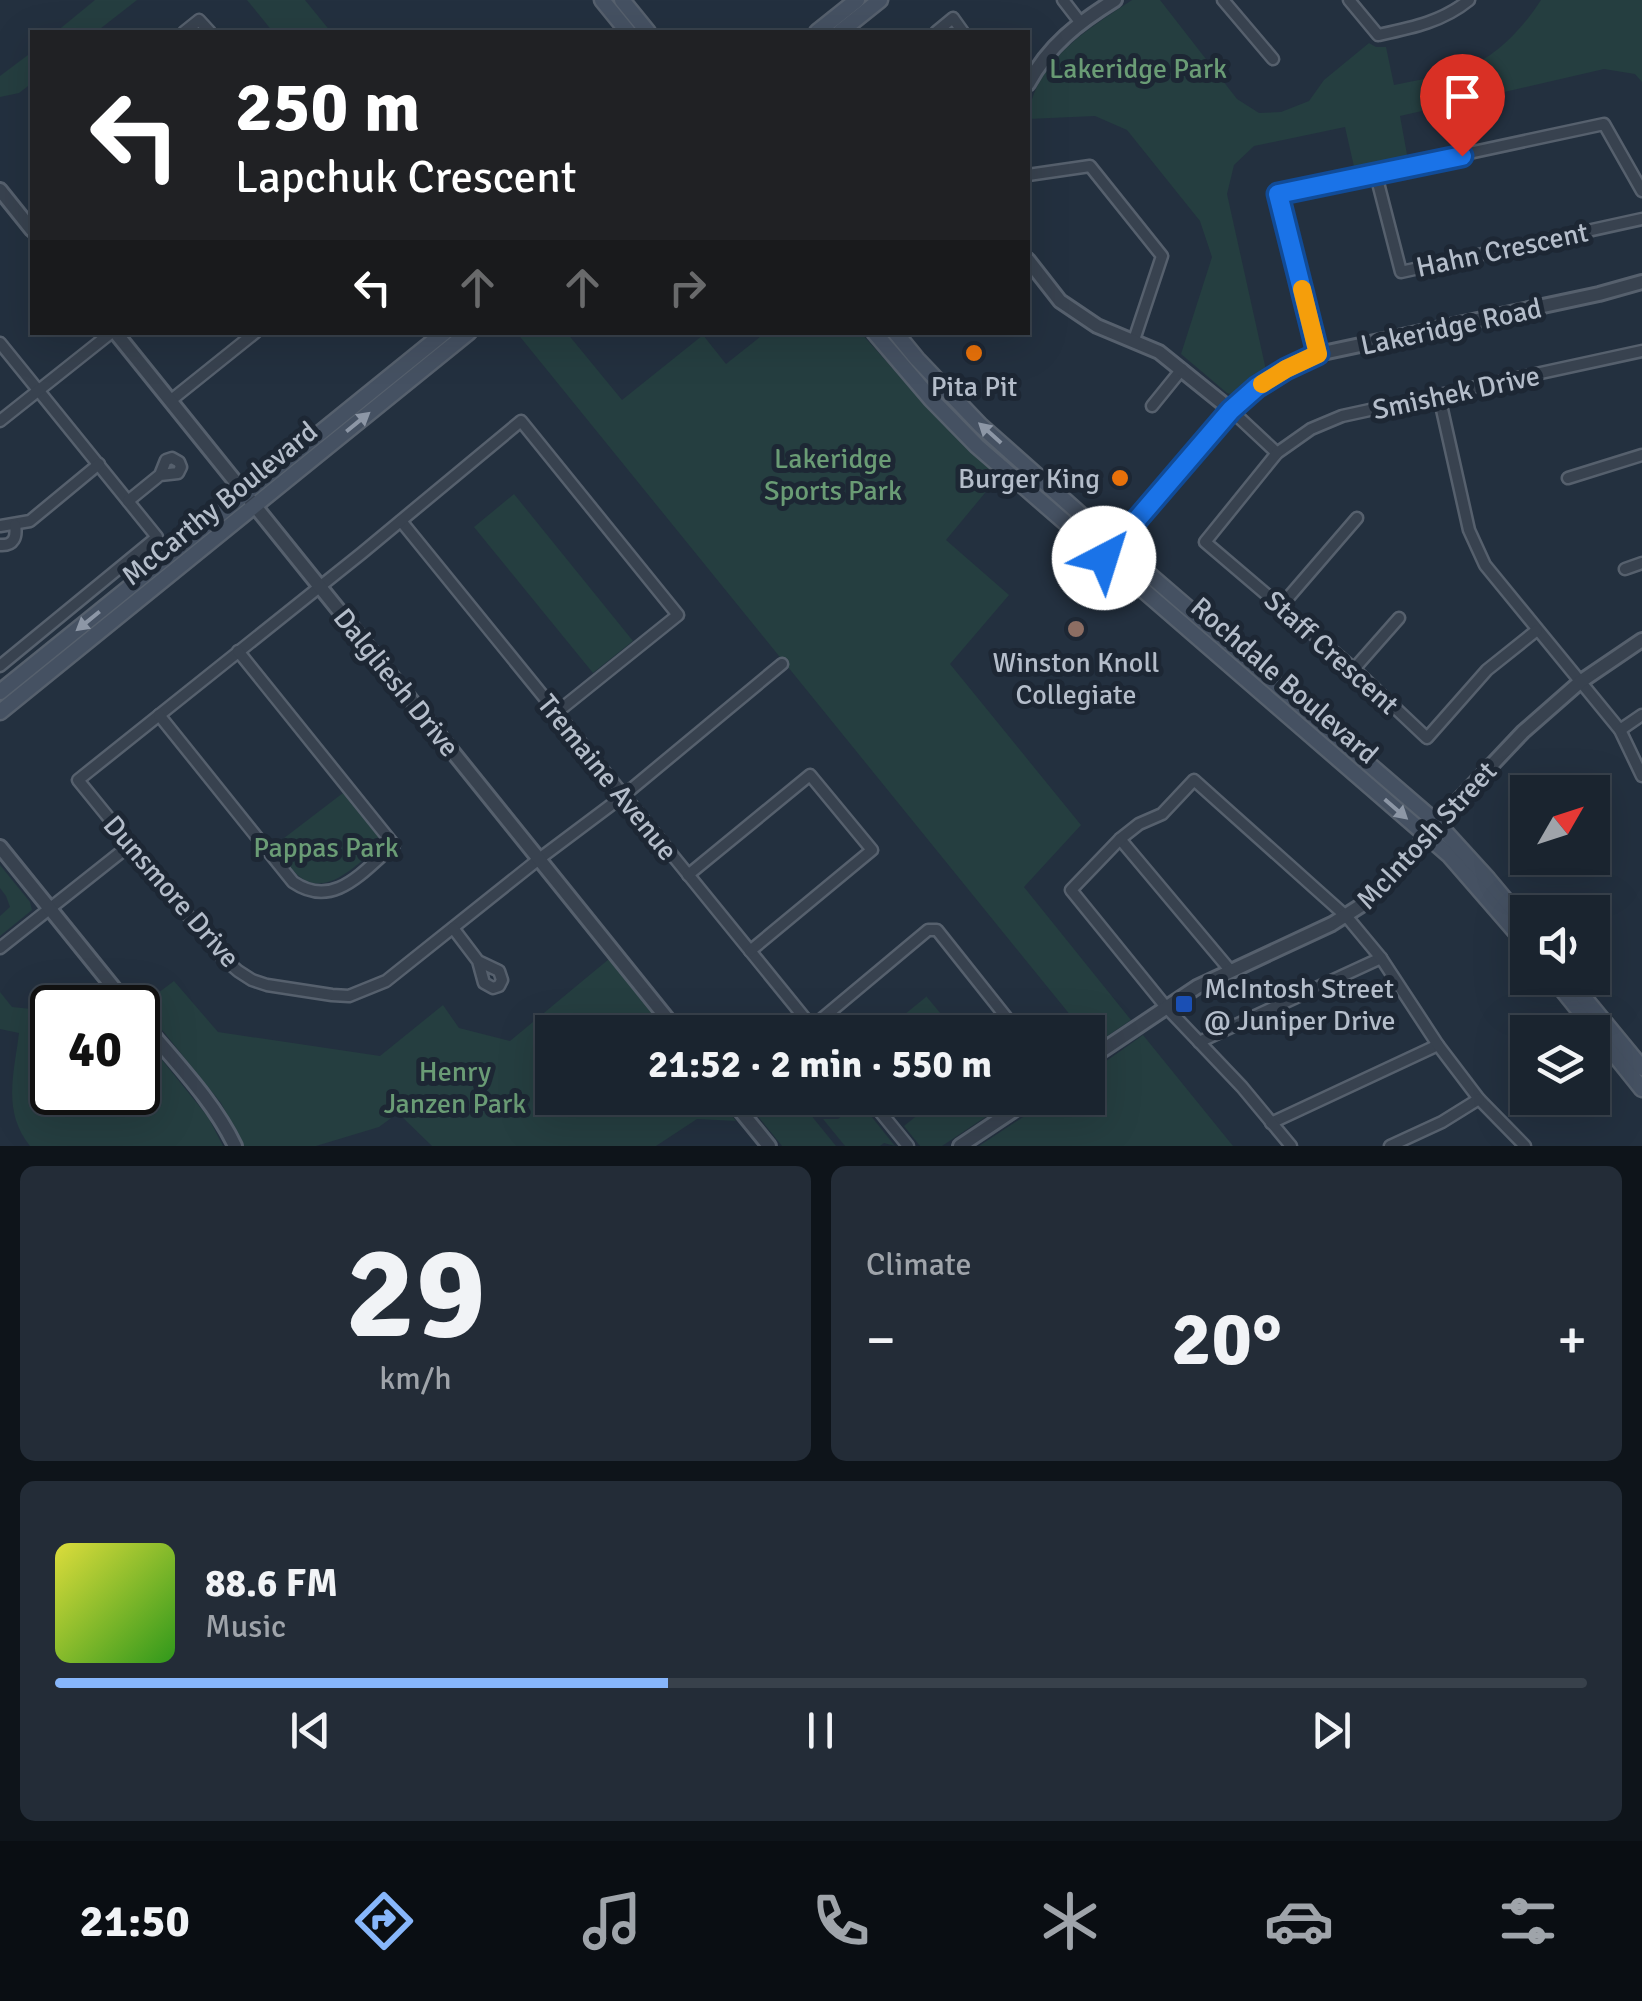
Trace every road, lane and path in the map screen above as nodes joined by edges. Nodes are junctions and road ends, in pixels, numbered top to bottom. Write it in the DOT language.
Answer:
graph roads {
  1 [pos="602,0"];
  2 [pos="622,0"];
  3 [pos="857,0"];
  4 [pos="880,0"];
  5 [pos="1063,0"];
  6 [pos="1115,0"];
  7 [pos="1224,0"];
  8 [pos="1349,0"];
  9 [pos="1468,0"];
  10 [pos="1080,22"];
  11 [pos="186,30"];
  12 [pos="208,30"];
  13 [pos="626,30"];
  14 [pos="646,30"];
  15 [pos="820,30"];
  16 [pos="842,30"];
  17 [pos="938,30"];
  18 [pos="962,30"];
  19 [pos="1273,59"];
  20 [pos="1030,80"];
  21 [pos="1030,174"];
  22 [pos="1376,175"];
  23 [pos="0,190"];
  24 [pos="1642,191"];
  25 [pos="1642,219"];
  26 [pos="30,228"];
  27 [pos="1030,263"];
  28 [pos="1642,282"];
  29 [pos="109,335"];
  30 [pos="115,335"];
  31 [pos="252,335"];
  32 [pos="441,335"];
  33 [pos="465,335"];
  34 [pos="877,335"];
  35 [pos="898,335"];
  36 [pos="1134,340"];
  37 [pos="0,343"];
  38 [pos="1642,351"];
  39 [pos="1318,354"];
  40 [pos="1182,369"];
  41 [pos="39,391"];
  42 [pos="1439,396"];
  43 [pos="170,401"];
  44 [pos="1152,406"];
  45 [pos="1231,410"];
  46 [pos="0,422"];
  47 [pos="1277,453"];
  48 [pos="1642,455"];
  49 [pos="99,464"];
  50 [pos="160,475"];
  51 [pos="1568,478"];
  52 [pos="250,499"];
  53 [pos="128,501"];
  54 [pos="1358,518"];
  55 [pos="401,521"];
  56 [pos="15,525"];
  57 [pos="0,526"];
  58 [pos="0,545"];
  59 [pos="1115,545"];
  60 [pos="1104,558"];
  61 [pos="1642,563"];
  62 [pos="1625,570"];
  63 [pos="319,586"];
  64 [pos="1281,606"];
  65 [pos="1399,618"];
  66 [pos="1537,630"];
  67 [pos="1642,640"];
  68 [pos="238,651"];
  69 [pos="782,664"];
  70 [pos="0,666"];
  71 [pos="1354,669"];
  72 [pos="1580,682"];
  73 [pos="0,692"];
  74 [pos="0,712"];
  75 [pos="159,714"];
  76 [pos="556,714"];
  77 [pos="1642,715"];
  78 [pos="1620,730"];
  79 [pos="1642,776"];
  80 [pos="623,796"];
  81 [pos="1432,829"];
  82 [pos="1120,839"];
  83 [pos="130,845"];
  84 [pos="0,847"];
  85 [pos="540,859"];
  86 [pos="688,875"];
  87 [pos="1510,906"];
  88 [pos="50,910"];
  89 [pos="1348,916"];
  90 [pos="1510,925"];
  91 [pos="453,928"];
  92 [pos="0,948"];
  93 [pos="750,951"];
  94 [pos="1381,958"];
  95 [pos="478,961"];
  96 [pos="1230,970"];
  97 [pos="111,985"];
  98 [pos="1566,995"];
  99 [pos="1582,995"];
  100 [pos="1166,1006"];
  101 [pos="664,1015"];
  102 [pos="802,1015"];
  103 [pos="831,1015"];
  104 [pos="1004,1015"];
  105 [pos="1199,1042"];
  106 [pos="160,1044"];
  107 [pos="1438,1045"];
  108 [pos="1105,1048"];
  109 [pos="1642,1068"];
  110 [pos="1642,1089"];
  111 [pos="1479,1099"];
  112 [pos="744,1115"];
  113 [pos="883,1115"];
  114 [pos="1006,1115"];
  115 [pos="1271,1122"];
  116 [pos="235,1146"];
  117 [pos="769,1146"];
  118 [pos="908,1146"];
  119 [pos="960,1146"];
  120 [pos="1291,1146"];
  121 [pos="1390,1146"];
  122 [pos="1525,1146"];
  1 -- 13 [label="main road"];
  2 -- 14 [label="main road"];
  3 -- 15 [label="main road"];
  4 -- 16 [label="main road"];
  5 -- 10 [label="street"];
  6 -- 10 [label="street"];
  7 -- 19 [label="street"];
  8 -- 9 [label="street"];
  10 -- 20 [label="street"];
  11 -- 12 [label="street"];
  17 -- 18 [label="street"];
  21 -- 36 [label="street"];
  22 -- 24 [label="street"];
  22 -- 25 [label="street, Hahn Crescent"];
  22 -- 39 [label="street"];
  23 -- 26 [label="street"];
  27 -- 36 [label="street"];
  28 -- 39 [label="street, Lakeridge Road"];
  29 -- 41 [label="street"];
  30 -- 43 [label="street, Dalgliesh Drive"];
  31 -- 43 [label="street"];
  32 -- 52 [label="main road, McCarthy Boulevard"];
  52 -- 33 [label="main road, McCarthy Boulevard, one-way"];
  34 -- 60 [label="main road, Rochdale Boulevard"];
  59 -- 35 [label="main road, Rochdale Boulevard, one-way"];
  36 -- 40 [label="street"];
  37 -- 41 [label="street"];
  38 -- 42 [label="street, Smishek Drive"];
  39 -- 45 [label="street, Lakeridge Road"];
  40 -- 44 [label="street"];
  40 -- 45 [label="street"];
  41 -- 46 [label="street"];
  41 -- 49 [label="street"];
  42 -- 47 [label="street, Smishek Drive"];
  42 -- 66 [label="street"];
  43 -- 52 [label="street, Dalgliesh Drive"];
  45 -- 47 [label="street"];
  45 -- 59 [label="street, Lakeridge Road"];
  47 -- 64 [label="street, Staff Crescent"];
  48 -- 51 [label="street"];
  49 -- 53 [label="street"];
  49 -- 56 [label="street"];
  50 -- 53 [label="street"];
  52 -- 63 [label="street, Dalgliesh Drive"];
  52 -- 73 [label="main road, McCarthy Boulevard, one-way"];
  52 -- 74 [label="main road, McCarthy Boulevard"];
  53 -- 70 [label="street"];
  54 -- 64 [label="street"];
  55 -- 63 [label="street, Dunsmore Drive"];
  55 -- 76 [label="street, Tremaine Avenue"];
  55 -- 76 [label="street, Dunsmore Drive"];
  56 -- 57 [label="street"];
  56 -- 58 [label="street"];
  59 -- 60 [label="street, Lakeridge Road"];
  59 -- 81 [label="main road, Rochdale Boulevard"];
  60 -- 81 [label="main road, Rochdale Boulevard, one-way"];
  61 -- 62 [label="street"];
  63 -- 68 [label="street, Dunsmore Drive"];
  63 -- 85 [label="street, Dalgliesh Drive"];
  64 -- 71 [label="street, Staff Crescent"];
  65 -- 71 [label="street"];
  66 -- 71 [label="street, Staff Crescent"];
  66 -- 72 [label="street"];
  67 -- 72 [label="street, McIntosh Street"];
  68 -- 75 [label="street, Dunsmore Drive"];
  68 -- 75 [label="street"];
  69 -- 80 [label="street, Dunsmore Drive"];
  72 -- 78 [label="street"];
  72 -- 81 [label="street, McIntosh Street"];
  75 -- 83 [label="street, Dunsmore Drive"];
  76 -- 80 [label="street, Tremaine Avenue"];
  77 -- 78 [label="street"];
  78 -- 79 [label="street"];
  80 -- 85 [label="street, Dunsmore Drive"];
  80 -- 86 [label="street, Tremaine Avenue"];
  81 -- 87 [label="main road, Rochdale Boulevard"];
  81 -- 89 [label="street, McIntosh Street"];
  81 -- 90 [label="main road, Rochdale Boulevard"];
  82 -- 89 [label="street"];
  82 -- 96 [label="street"];
  82 -- 100 [label="street"];
  83 -- 88 [label="street"];
  83 -- 91 [label="street, Dunsmore Drive"];
  84 -- 88 [label="street"];
  85 -- 91 [label="street, Dunsmore Drive"];
  85 -- 101 [label="street, Dalgliesh Drive"];
  86 -- 93 [label="street, Tremaine Avenue"];
  86 -- 93 [label="street"];
  88 -- 92 [label="street"];
  88 -- 97 [label="street"];
  89 -- 94 [label="street"];
  89 -- 96 [label="street, McIntosh Street"];
  91 -- 95 [label="street"];
  93 -- 102 [label="street, Tremaine Avenue"];
  94 -- 105 [label="street"];
  94 -- 107 [label="street"];
  96 -- 100 [label="street, McIntosh Street"];
  98 -- 110 [label="main road"];
  99 -- 109 [label="main road"];
  100 -- 105 [label="street"];
  100 -- 108 [label="street, McIntosh Street"];
  103 -- 104 [label="street"];
  105 -- 115 [label="street"];
  106 -- 116 [label="street"];
  107 -- 111 [label="street"];
  107 -- 115 [label="street"];
  111 -- 121 [label="street"];
  111 -- 122 [label="street"];
  112 -- 117 [label="street"];
  113 -- 118 [label="street"];
  114 -- 119 [label="street"];
  115 -- 120 [label="street"];
}
